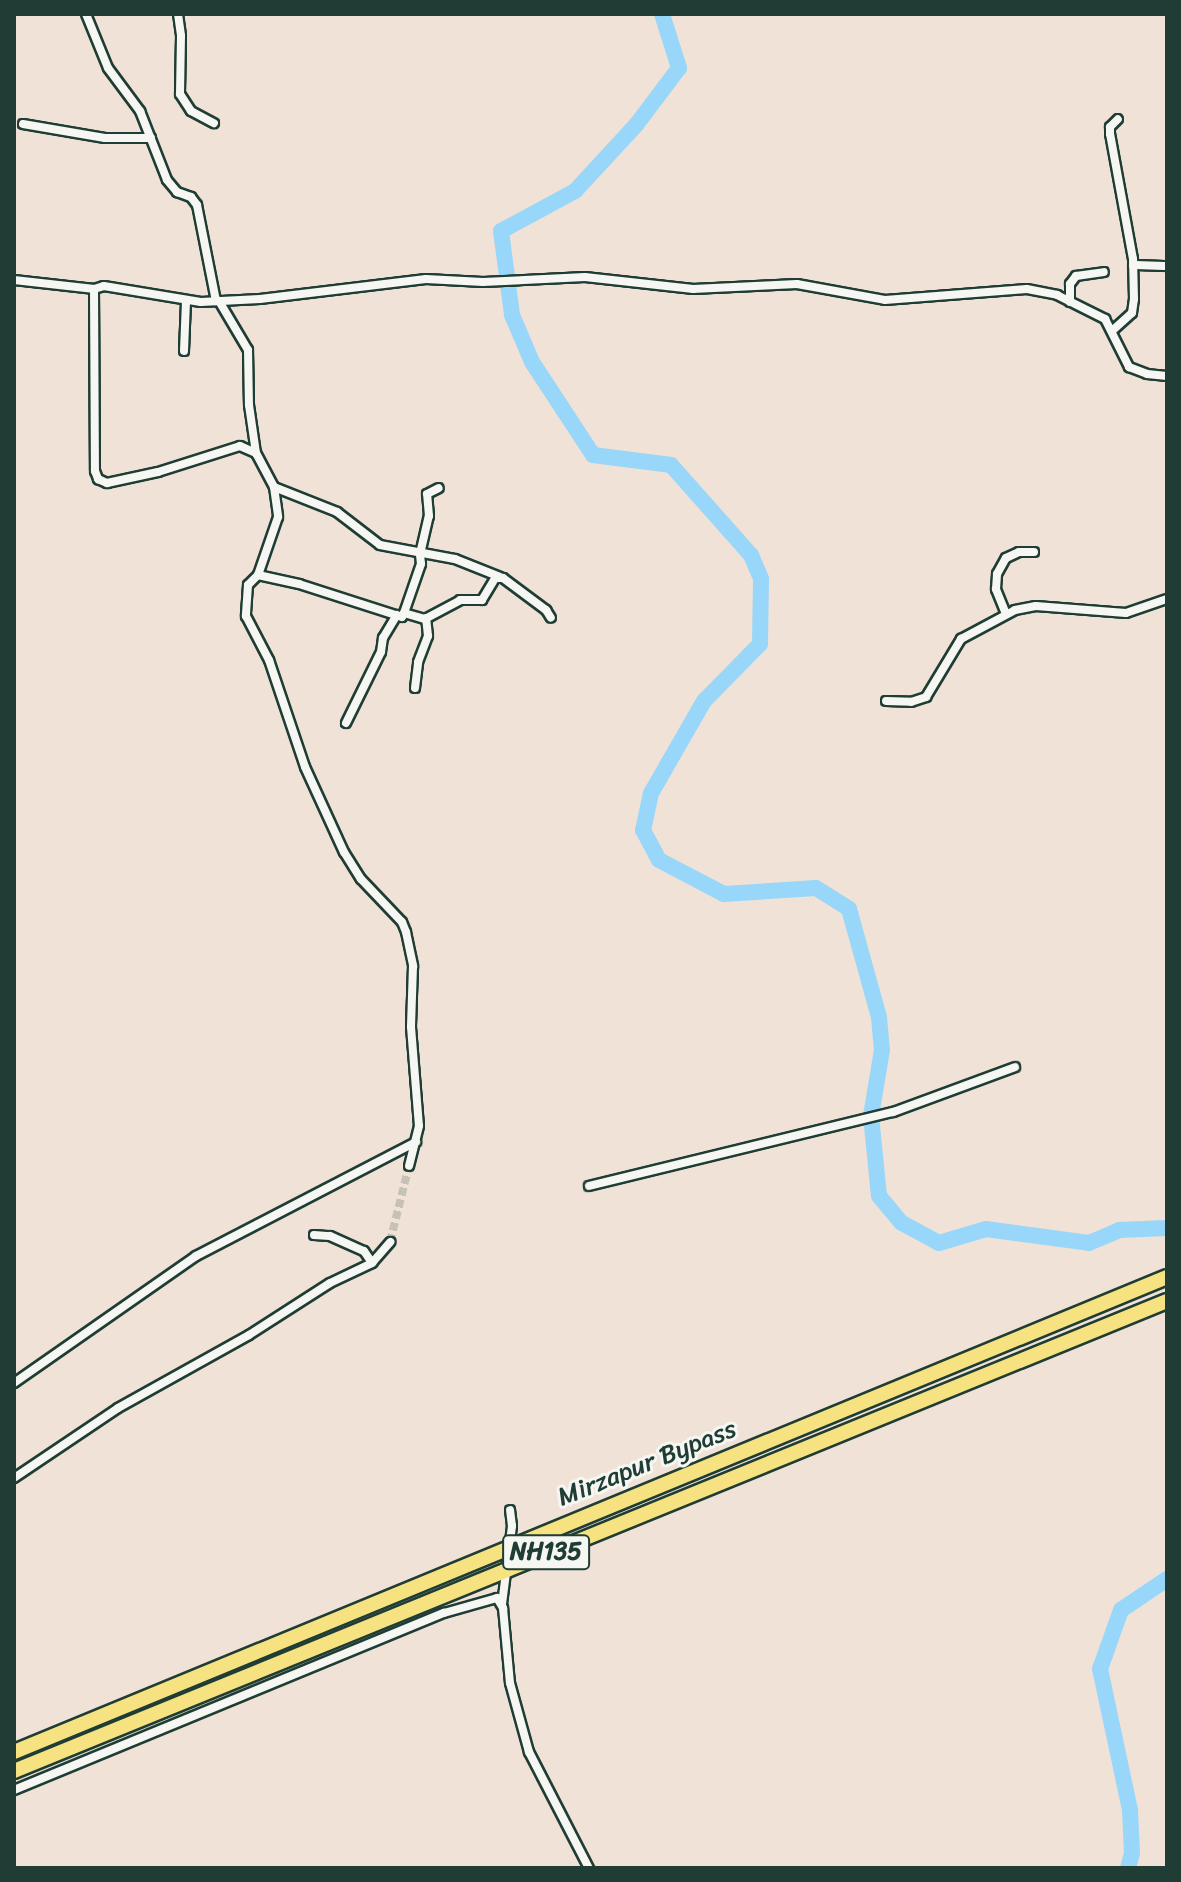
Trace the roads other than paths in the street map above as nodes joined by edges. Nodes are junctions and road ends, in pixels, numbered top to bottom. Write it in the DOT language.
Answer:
graph roads {
  1 [pos="86,14"];
  2 [pos="178,14"];
  3 [pos="1118,119"];
  4 [pos="214,123"];
  5 [pos="23,124"];
  6 [pos="151,138"];
  7 [pos="1133,265"];
  8 [pos="1167,266"];
  9 [pos="1104,272"];
  10 [pos="14,280"];
  11 [pos="94,289"];
  12 [pos="186,301"];
  13 [pos="217,301"];
  14 [pos="1070,302"];
  15 [pos="1113,330"];
  16 [pos="184,351"];
  17 [pos="1167,376"];
  18 [pos="256,453"];
  19 [pos="274,487"];
  20 [pos="439,488"];
  21 [pos="1034,552"];
  22 [pos="420,554"];
  23 [pos="258,575"];
  24 [pos="501,578"];
  25 [pos="1167,599"];
  26 [pos="400,614"];
  27 [pos="1006,614"];
  28 [pos="426,618"];
  29 [pos="551,618"];
  30 [pos="415,688"];
  31 [pos="886,701"];
  32 [pos="346,723"];
  33 [pos="1015,1067"];
  34 [pos="416,1142"];
  35 [pos="409,1166"];
  36 [pos="589,1186"];
  37 [pos="314,1235"];
  38 [pos="390,1242"];
  39 [pos="372,1263"];
  40 [pos="1167,1277"];
  41 [pos="1167,1301"];
  42 [pos="14,1383"];
  43 [pos="14,1478"];
  44 [pos="510,1510"];
  45 [pos="510,1546"];
  46 [pos="508,1568"];
  47 [pos="502,1605"];
  48 [pos="14,1752"];
  49 [pos="14,1771"];
  50 [pos="14,1790"];
  51 [pos="589,1868"];
  1 -- 6 [label="street"];
  2 -- 4 [label="street"];
  3 -- 7 [label="street"];
  5 -- 6 [label="street"];
  6 -- 13 [label="street"];
  7 -- 8 [label="street"];
  7 -- 15 [label="street"];
  9 -- 14 [label="street"];
  10 -- 11 [label="street"];
  11 -- 12 [label="street"];
  11 -- 18 [label="street"];
  12 -- 13 [label="street"];
  12 -- 16 [label="street"];
  13 -- 14 [label="street"];
  13 -- 18 [label="street"];
  14 -- 15 [label="street"];
  15 -- 17 [label="street"];
  18 -- 19 [label="street"];
  19 -- 22 [label="street"];
  19 -- 23 [label="street"];
  20 -- 22 [label="street"];
  21 -- 27 [label="street"];
  22 -- 24 [label="street"];
  22 -- 26 [label="street"];
  23 -- 26 [label="street"];
  23 -- 34 [label="street"];
  24 -- 28 [label="street"];
  24 -- 29 [label="street"];
  25 -- 27 [label="street"];
  26 -- 28 [label="street"];
  26 -- 32 [label="street"];
  27 -- 31 [label="street"];
  28 -- 30 [label="street"];
  33 -- 36 [label="street"];
  34 -- 35 [label="street"];
  34 -- 42 [label="street"];
  37 -- 39 [label="street"];
  38 -- 39 [label="street"];
  39 -- 43 [label="street"];
  40 -- 45 [label="highway, Mirzapur Bypass / NH135"];
  41 -- 46 [label="highway, Mirzapur Bypass / NH135"];
  44 -- 45 [label="street"];
  45 -- 46 [label="street"];
  45 -- 48 [label="highway, Mirzapur Bypass / NH135"];
  46 -- 47 [label="street"];
  46 -- 49 [label="highway, Mirzapur Bypass / NH135"];
  47 -- 50 [label="street"];
  47 -- 51 [label="street"];
}
